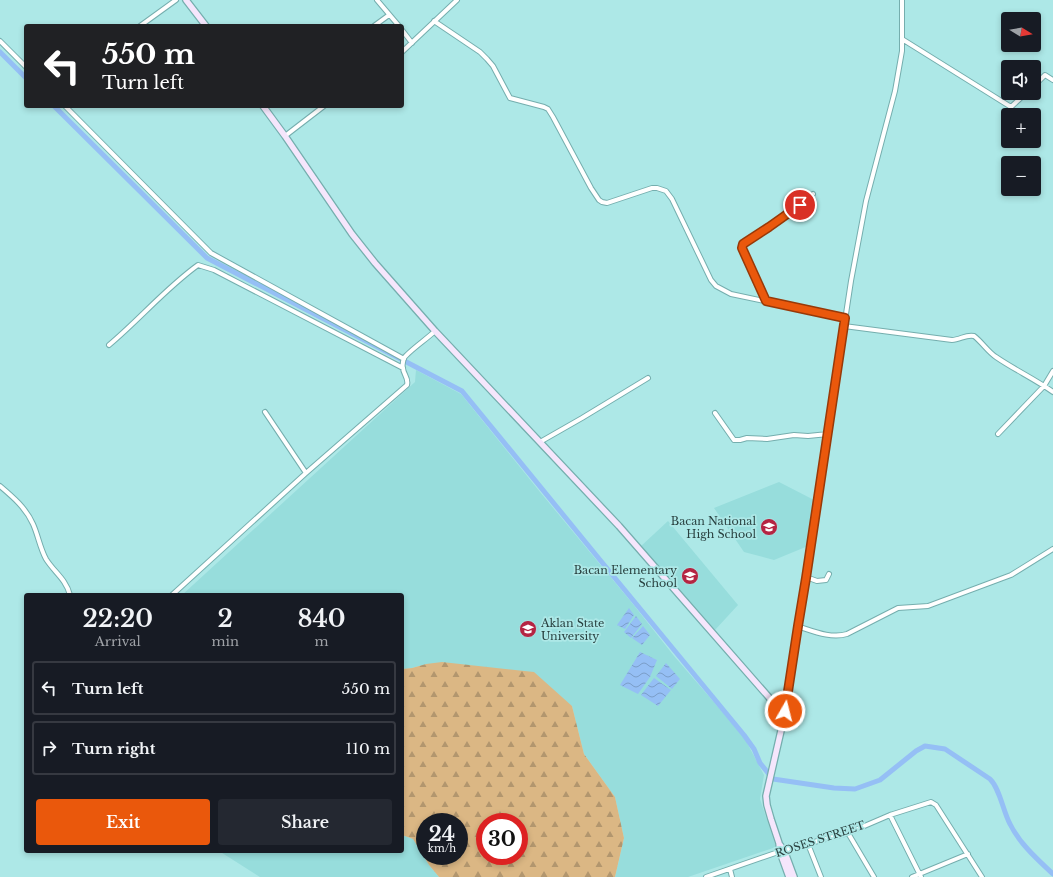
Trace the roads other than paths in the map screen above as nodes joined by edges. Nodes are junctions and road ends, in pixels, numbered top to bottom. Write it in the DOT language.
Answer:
graph roads {
  1 [pos="176,0"];
  2 [pos="186,0"];
  3 [pos="377,0"];
  4 [pos="457,0"];
  5 [pos="902,0"];
  6 [pos="389,15"];
  7 [pos="434,21"];
  8 [pos="143,24"];
  9 [pos="204,24"];
  10 [pos="377,24"];
  11 [pos="397,24"];
  12 [pos="404,33"];
  13 [pos="902,39"];
  14 [pos="0,41"];
  15 [pos="412,43"];
  16 [pos="404,50"];
  17 [pos="24,65"];
  18 [pos="1041,79"];
  19 [pos="1053,80"];
  20 [pos="1018,100"];
  21 [pos="67,108"];
  22 [pos="264,108"];
  23 [pos="318,108"];
  24 [pos="285,136"];
  25 [pos="813,194"];
  26 [pos="766,301"];
  27 [pos="845,318"];
  28 [pos="844,326"];
  29 [pos="435,331"];
  30 [pos="109,345"];
  31 [pos="403,360"];
  32 [pos="403,368"];
  33 [pos="1053,372"];
  34 [pos="648,378"];
  35 [pos="1044,386"];
  36 [pos="1053,392"];
  37 [pos="265,412"];
  38 [pos="715,413"];
  39 [pos="828,434"];
  40 [pos="998,434"];
  41 [pos="540,442"];
  42 [pos="306,473"];
  43 [pos="0,486"];
  44 [pos="1053,549"];
  45 [pos="829,574"];
  46 [pos="806,578"];
  47 [pos="69,593"];
  48 [pos="174,593"];
  49 [pos="798,626"];
  50 [pos="786,700"];
  51 [pos="773,702"];
  52 [pos="783,722"];
  53 [pos="890,815"];
  54 [pos="848,832"];
  55 [pos="808,844"];
  56 [pos="782,851"];
  57 [pos="968,854"];
  58 [pos="730,869"];
  59 [pos="920,875"];
  60 [pos="706,877"];
  61 [pos="732,877"];
  62 [pos="789,877"];
  63 [pos="794,877"];
  64 [pos="821,877"];
  65 [pos="874,877"];
  66 [pos="912,877"];
  67 [pos="982,877"];
  1 -- 8 [label="street"];
  2 -- 9 [label="main road"];
  3 -- 6 [label="street"];
  4 -- 7 [label="street"];
  5 -- 13 [label="street"];
  6 -- 10 [label="street"];
  6 -- 11 [label="street"];
  7 -- 15 [label="street"];
  7 -- 26 [label="street"];
  12 -- 15 [label="street"];
  13 -- 20 [label="street"];
  13 -- 27 [label="street"];
  14 -- 17 [label="street"];
  15 -- 16 [label="street"];
  18 -- 19 [label="street"];
  21 -- 31 [label="street"];
  22 -- 24 [label="main road"];
  23 -- 24 [label="street"];
  24 -- 29 [label="main road"];
  25 -- 26 [label="street"];
  26 -- 27 [label="street"];
  27 -- 28 [label="street"];
  28 -- 35 [label="street"];
  28 -- 39 [label="street"];
  29 -- 31 [label="street"];
  29 -- 41 [label="main road"];
  30 -- 32 [label="street"];
  31 -- 32 [label="street"];
  32 -- 42 [label="street"];
  33 -- 35 [label="street"];
  34 -- 41 [label="street"];
  35 -- 36 [label="street"];
  35 -- 40 [label="street"];
  37 -- 42 [label="street"];
  38 -- 39 [label="street"];
  39 -- 46 [label="street"];
  41 -- 51 [label="main road"];
  42 -- 48 [label="street"];
  43 -- 47 [label="street"];
  44 -- 49 [label="street"];
  45 -- 46 [label="street"];
  46 -- 49 [label="street"];
  49 -- 50 [label="street"];
  50 -- 51 [label="main road"];
  50 -- 52 [label="street"];
  51 -- 52 [label="main road"];
  52 -- 56 [label="main road"];
  53 -- 54 [label="street, ROSES STREET"];
  53 -- 57 [label="street, ROSES STREET"];
  53 -- 59 [label="street"];
  54 -- 55 [label="street, ROSES STREET"];
  54 -- 65 [label="street"];
  55 -- 56 [label="street, ROSES STREET"];
  55 -- 64 [label="street"];
  56 -- 58 [label="street, ROSES STREET"];
  56 -- 62 [label="main road"];
  56 -- 63 [label="main road"];
  57 -- 59 [label="street"];
  57 -- 67 [label="street"];
  58 -- 60 [label="street, ROSES STREET"];
  58 -- 61 [label="street"];
  59 -- 66 [label="street"];
}
